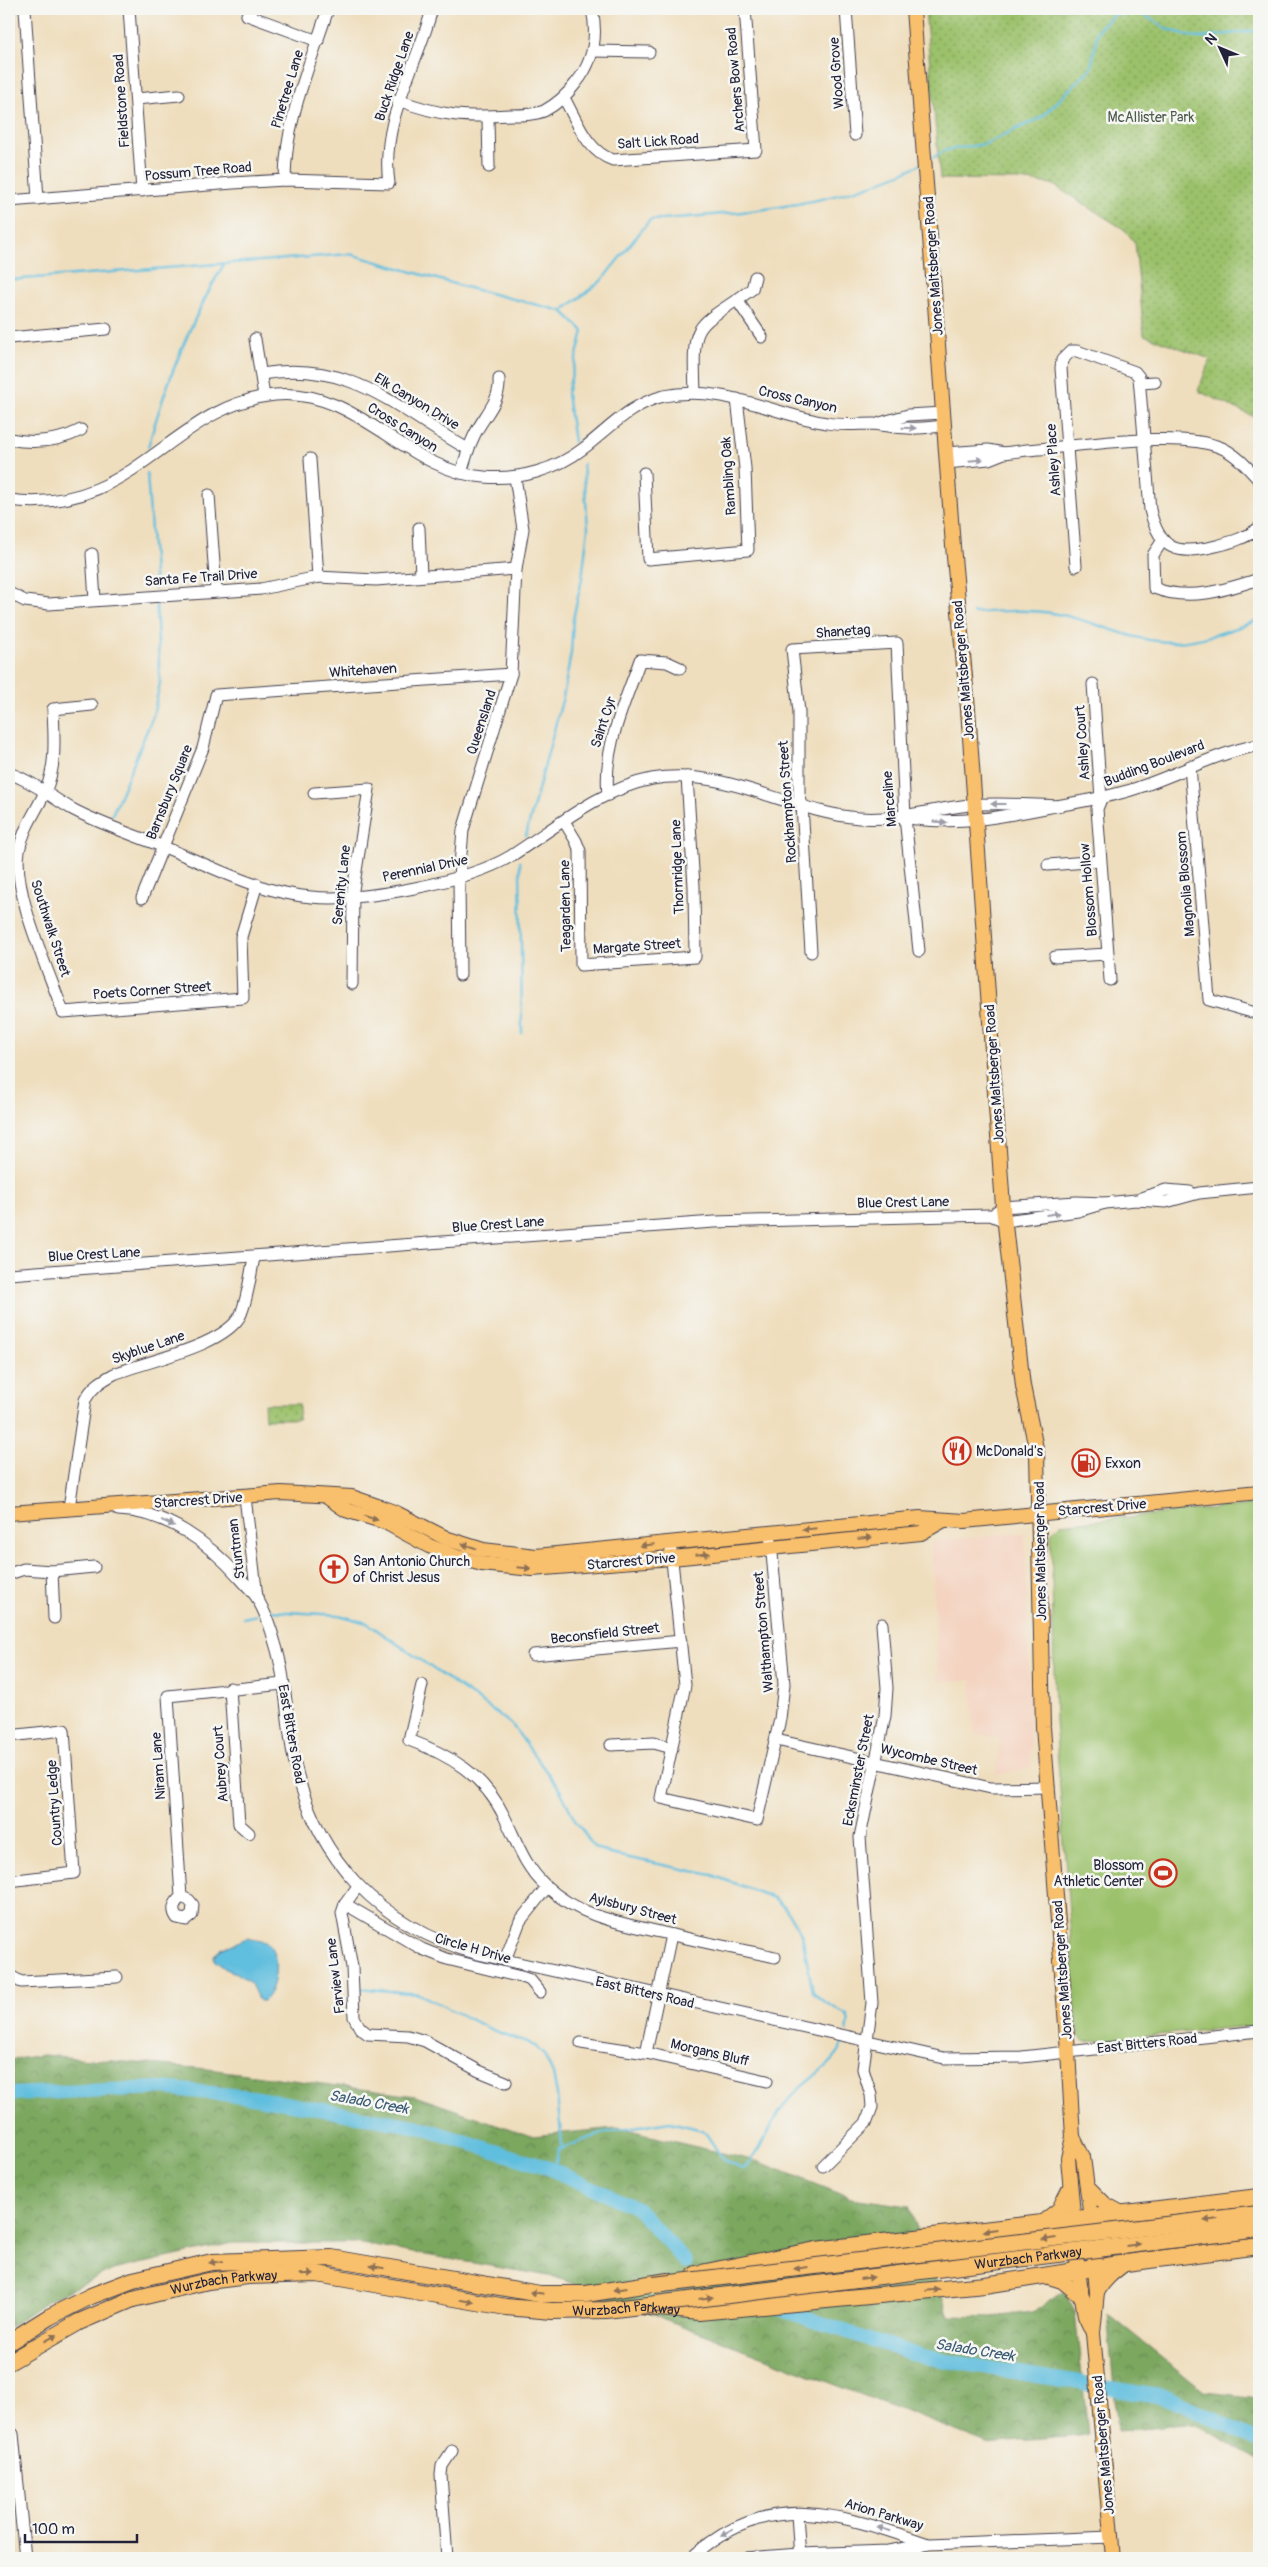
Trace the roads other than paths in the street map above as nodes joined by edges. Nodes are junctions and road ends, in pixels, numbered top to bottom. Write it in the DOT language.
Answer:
graph roads {
  1 [pos="25,9"];
  2 [pos="129,9"];
  3 [pos="328,9"];
  4 [pos="432,9"];
  5 [pos="592,9"];
  6 [pos="745,9"];
  7 [pos="846,9"];
  8 [pos="913,9"];
  9 [pos="247,15"];
  10 [pos="318,41"];
  11 [pos="593,51"];
  12 [pos="649,52"];
  13 [pos="180,95"];
  14 [pos="564,98"];
  15 [pos="136,99"];
  16 [pos="398,100"];
  17 [pos="488,117"];
  18 [pos="855,135"];
  19 [pos="756,150"];
  20 [pos="489,167"];
  21 [pos="285,180"];
  22 [pos="389,183"];
  23 [pos="142,191"];
  24 [pos="38,199"];
  25 [pos="9,201"];
  26 [pos="755,277"];
  27 [pos="737,300"];
  28 [pos="106,329"];
  29 [pos="762,337"];
  30 [pos="9,338"];
  31 [pos="255,339"];
  32 [pos="261,374"];
  33 [pos="498,379"];
  34 [pos="1155,382"];
  35 [pos="1140,383"];
  36 [pos="695,392"];
  37 [pos="264,396"];
  38 [pos="737,399"];
  39 [pos="943,419"];
  40 [pos="81,430"];
  41 [pos="9,439"];
  42 [pos="1144,440"];
  43 [pos="1067,447"];
  44 [pos="468,449"];
  45 [pos="946,458"];
  46 [pos="310,459"];
  47 [pos="644,473"];
  48 [pos="461,474"];
  49 [pos="515,477"];
  50 [pos="1259,480"];
  51 [pos="209,494"];
  52 [pos="9,500"];
  53 [pos="419,528"];
  54 [pos="1259,528"];
  55 [pos="1163,540"];
  56 [pos="92,554"];
  57 [pos="1076,566"];
  58 [pos="516,569"];
  59 [pos="421,576"];
  60 [pos="318,577"];
  61 [pos="1259,579"];
  62 [pos="216,591"];
  63 [pos="9,593"];
  64 [pos="95,600"];
  65 [pos="897,643"];
  66 [pos="792,650"];
  67 [pos="680,668"];
  68 [pos="511,674"];
  69 [pos="1093,684"];
  70 [pos="216,695"];
  71 [pos="92,705"];
  72 [pos="1259,745"];
  73 [pos="1190,766"];
  74 [pos="9,773"];
  75 [pos="687,777"];
  76 [pos="46,790"];
  77 [pos="314,793"];
  78 [pos="608,795"];
  79 [pos="1101,799"];
  80 [pos="974,804"];
  81 [pos="802,805"];
  82 [pos="1058,806"];
  83 [pos="905,817"];
  84 [pos="975,820"];
  85 [pos="564,821"];
  86 [pos="163,846"];
  87 [pos="1100,861"];
  88 [pos="1048,865"];
  89 [pos="459,878"];
  90 [pos="257,884"];
  91 [pos="142,898"];
  92 [pos="353,898"];
  93 [pos="919,951"];
  94 [pos="811,952"];
  95 [pos="1108,954"];
  96 [pos="695,957"];
  97 [pos="1055,957"];
  98 [pos="581,965"];
  99 [pos="460,976"];
  100 [pos="1110,980"];
  101 [pos="352,984"];
  102 [pos="63,1012"];
  103 [pos="1259,1014"];
  104 [pos="1259,1187"];
  105 [pos="1004,1214"];
  106 [pos="254,1258"];
  107 [pos="9,1274"];
  108 [pos="1259,1492"];
  109 [pos="245,1497"];
  110 [pos="69,1508"];
  111 [pos="1039,1513"];
  112 [pos="9,1514"];
  113 [pos="945,1520"];
  114 [pos="770,1532"];
  115 [pos="670,1542"];
  116 [pos="771,1547"];
  117 [pos="487,1558"];
  118 [pos="672,1558"];
  119 [pos="94,1567"];
  120 [pos="52,1571"];
  121 [pos="9,1574"];
  122 [pos="256,1597"];
  123 [pos="54,1618"];
  124 [pos="882,1624"];
  125 [pos="681,1641"];
  126 [pos="533,1655"];
  127 [pos="283,1684"];
  128 [pos="422,1685"];
  129 [pos="230,1688"];
  130 [pos="9,1736"];
  131 [pos="776,1740"];
  132 [pos="611,1745"];
  133 [pos="672,1748"];
  134 [pos="876,1762"];
  135 [pos="1049,1787"];
  136 [pos="249,1833"];
  137 [pos="9,1881"];
  138 [pos="358,1886"];
  139 [pos="547,1887"];
  140 [pos="182,1897"];
  141 [pos="344,1904"];
  142 [pos="671,1935"];
  143 [pos="775,1957"];
  144 [pos="505,1960"];
  145 [pos="9,1975"];
  146 [pos="117,1977"];
  147 [pos="540,1992"];
  148 [pos="658,1994"];
  149 [pos="1259,2031"];
  150 [pos="866,2042"];
  151 [pos="581,2044"];
  152 [pos="1068,2051"];
  153 [pos="646,2053"];
  154 [pos="768,2081"];
  155 [pos="506,2082"];
  156 [pos="1073,2137"];
  157 [pos="823,2166"];
  158 [pos="1071,2186"];
  159 [pos="1088,2187"];
  160 [pos="1259,2197"];
  161 [pos="1122,2213"];
  162 [pos="1259,2214"];
  163 [pos="1091,2218"];
  164 [pos="1073,2220"];
  165 [pos="1040,2224"];
  166 [pos="1259,2229"];
  167 [pos="1259,2246"];
  168 [pos="1126,2263"];
  169 [pos="1095,2268"];
  170 [pos="1078,2271"];
  171 [pos="1046,2276"];
  172 [pos="654,2285"];
  173 [pos="1097,2293"];
  174 [pos="1082,2298"];
  175 [pos="640,2306"];
  176 [pos="1093,2333"];
  177 [pos="9,2342"];
  178 [pos="9,2362"];
  179 [pos="13,2434"];
  180 [pos="452,2451"];
  181 [pos="797,2514"];
  182 [pos="1111,2537"];
  183 [pos="930,2544"];
  184 [pos="800,2556"];
  185 [pos="25,2558"];
  186 [pos="447,2558"];
  187 [pos="691,2558"];
  188 [pos="745,2558"];
  189 [pos="1113,2558"];
  1 -- 24 [label="street"];
  2 -- 15 [label="street, Fieldstone Road"];
  3 -- 10 [label="street, Pinetree Lane"];
  4 -- 16 [label="street, Buck Ridge Lane"];
  5 -- 11 [label="street"];
  6 -- 19 [label="street, Archers Bow Road"];
  7 -- 18 [label="street, Wood Grove"];
  8 -- 39 [label="main road, Jones Maltsberger Road"];
  9 -- 10 [label="street"];
  10 -- 21 [label="street, Pinetree Lane"];
  11 -- 12 [label="street"];
  11 -- 14 [label="street"];
  13 -- 15 [label="street"];
  14 -- 17 [label="street"];
  14 -- 19 [label="street, Salt Lick Road"];
  15 -- 23 [label="street, Fieldstone Road"];
  16 -- 17 [label="street"];
  16 -- 22 [label="street, Buck Ridge Lane"];
  17 -- 20 [label="street"];
  21 -- 22 [label="street, Possum Tree Road"];
  21 -- 23 [label="street, Possum Tree Road"];
  23 -- 24 [label="street, Possum Tree Road"];
  24 -- 25 [label="street, Possum Tree Road"];
  26 -- 27 [label="street"];
  27 -- 29 [label="street"];
  27 -- 36 [label="street"];
  28 -- 30 [label="street"];
  31 -- 32 [label="street"];
  32 -- 37 [label="street"];
  32 -- 44 [label="street, Elk Canyon Drive"];
  33 -- 44 [label="street"];
  34 -- 35 [label="street"];
  35 -- 42 [label="street"];
  35 -- 43 [label="street, Ashley Place"];
  36 -- 38 [label="street, Cross Canyon"];
  36 -- 49 [label="street, Cross Canyon"];
  37 -- 48 [label="street, Cross Canyon"];
  37 -- 52 [label="street, Cross Canyon"];
  38 -- 39 [label="street, Cross Canyon"];
  38 -- 47 [label="street, Rambling Oak"];
  39 -- 45 [label="main road, Jones Maltsberger Road"];
  40 -- 41 [label="street"];
  42 -- 43 [label="street"];
  42 -- 50 [label="street"];
  42 -- 55 [label="street"];
  43 -- 45 [label="street"];
  43 -- 57 [label="street, Ashley Place"];
  44 -- 48 [label="street"];
  45 -- 80 [label="main road, Jones Maltsberger Road"];
  46 -- 60 [label="street"];
  48 -- 49 [label="street, Cross Canyon"];
  49 -- 58 [label="street, Queensland"];
  51 -- 62 [label="street"];
  53 -- 59 [label="street"];
  54 -- 55 [label="street"];
  55 -- 61 [label="street"];
  56 -- 64 [label="street"];
  58 -- 59 [label="street, Santa Fe Trail Drive"];
  58 -- 68 [label="street, Queensland"];
  59 -- 60 [label="street, Santa Fe Trail Drive"];
  60 -- 62 [label="street, Santa Fe Trail Drive"];
  62 -- 64 [label="street, Santa Fe Trail Drive"];
  63 -- 64 [label="street, Santa Fe Trail Drive"];
  65 -- 66 [label="street, Shanetag"];
  65 -- 83 [label="street, Marceline"];
  66 -- 81 [label="street, Rockhampton Street"];
  67 -- 78 [label="street, Saint Cyr"];
  68 -- 70 [label="street, Whitehaven"];
  68 -- 89 [label="street, Queensland"];
  69 -- 79 [label="street, Ashley Court"];
  70 -- 86 [label="street, Barnsbury Square"];
  71 -- 76 [label="street, Southwalk Street"];
  72 -- 73 [label="street, Budding Boulevard"];
  73 -- 79 [label="street, Budding Boulevard"];
  73 -- 103 [label="street, Magnolia Blossom"];
  74 -- 76 [label="street, Perennial Drive"];
  75 -- 78 [label="street, Perennial Drive"];
  75 -- 81 [label="street, Perennial Drive"];
  75 -- 96 [label="street, Thornridge Lane"];
  76 -- 86 [label="street, Perennial Drive"];
  76 -- 102 [label="street, Southwalk Street"];
  77 -- 92 [label="street, Serenity Lane"];
  78 -- 85 [label="street, Perennial Drive"];
  79 -- 82 [label="street, Budding Boulevard"];
  79 -- 87 [label="street, Blossom Hollow"];
  82 -- 80 [label="street, Budding Boulevard, one-way"];
  80 -- 83 [label="street, Perennial Drive"];
  80 -- 84 [label="main road, Jones Maltsberger Road"];
  81 -- 83 [label="street, Perennial Drive"];
  81 -- 94 [label="street, Rockhampton Street"];
  82 -- 84 [label="street, Budding Boulevard"];
  83 -- 84 [label="street, Perennial Drive, one-way"];
  83 -- 93 [label="street, Marceline"];
  84 -- 105 [label="main road, Jones Maltsberger Road"];
  85 -- 89 [label="street, Perennial Drive"];
  85 -- 98 [label="street, Teagarden Lane"];
  86 -- 90 [label="street, Perennial Drive"];
  86 -- 91 [label="street, Barnsbury Square"];
  87 -- 88 [label="street"];
  87 -- 95 [label="street, Blossom Hollow"];
  89 -- 92 [label="street, Perennial Drive"];
  89 -- 99 [label="street, Queensland"];
  90 -- 92 [label="street, Perennial Drive"];
  90 -- 102 [label="street, Poets Corner Street"];
  92 -- 101 [label="street, Serenity Lane"];
  95 -- 97 [label="street"];
  95 -- 100 [label="street, Blossom Hollow"];
  96 -- 98 [label="street, Margate Street"];
  104 -- 105 [label="street, Blue Crest Lane"];
  105 -- 106 [label="street, Blue Crest Lane"];
  105 -- 111 [label="main road, Jones Maltsberger Road"];
  106 -- 107 [label="street, Blue Crest Lane"];
  106 -- 110 [label="street, Skyblue Lane"];
  108 -- 111 [label="main road, Starcrest Drive"];
  109 -- 110 [label="main road, Starcrest Drive"];
  109 -- 117 [label="main road, Starcrest Drive"];
  109 -- 122 [label="street, Stuntman"];
  110 -- 112 [label="main road"];
  110 -- 122 [label="street, one-way"];
  111 -- 113 [label="main road, Starcrest Drive"];
  111 -- 135 [label="main road, Jones Maltsberger Road"];
  113 -- 114 [label="main road, Starcrest Drive, one-way"];
  116 -- 113 [label="main road, Starcrest Drive, one-way"];
  114 -- 115 [label="main road, Starcrest Drive"];
  114 -- 116 [label="street, Walthampton Street"];
  115 -- 117 [label="main road, Starcrest Drive, one-way"];
  115 -- 118 [label="street"];
  118 -- 116 [label="main road, Starcrest Drive, one-way"];
  116 -- 131 [label="street, Walthampton Street"];
  117 -- 118 [label="main road, Starcrest Drive, one-way"];
  118 -- 125 [label="street"];
  119 -- 120 [label="street"];
  120 -- 121 [label="street"];
  120 -- 123 [label="street"];
  122 -- 127 [label="street, East Bitters Road"];
  124 -- 134 [label="street, Ecksminster Street"];
  125 -- 126 [label="street, Beconsfield Street"];
  125 -- 133 [label="street"];
  127 -- 129 [label="street"];
  127 -- 138 [label="street, East Bitters Road"];
  128 -- 139 [label="street, Aylsbury Street"];
  129 -- 136 [label="street, Aubrey Court"];
  129 -- 140 [label="street, Niram Lane"];
  130 -- 137 [label="street, Country Ledge"];
  131 -- 133 [label="street, Walthampton Street"];
  131 -- 134 [label="street, Wycombe Street"];
  132 -- 133 [label="street"];
  134 -- 135 [label="street, Wycombe Street"];
  134 -- 150 [label="street, Ecksminster Street"];
  135 -- 152 [label="main road, Jones Maltsberger Road"];
  138 -- 141 [label="street"];
  138 -- 144 [label="street, East Bitters Road"];
  139 -- 142 [label="street, Aylsbury Street"];
  139 -- 144 [label="street"];
  141 -- 147 [label="street, Circle H Drive"];
  141 -- 155 [label="street, Farview Lane"];
  142 -- 143 [label="street, Aylsbury Street"];
  142 -- 148 [label="street"];
  144 -- 148 [label="street, East Bitters Road"];
  145 -- 146 [label="street"];
  148 -- 150 [label="street, East Bitters Road"];
  148 -- 153 [label="street"];
  149 -- 152 [label="street, East Bitters Road"];
  150 -- 152 [label="street, East Bitters Road"];
  150 -- 157 [label="street, Ecksminster Street"];
  151 -- 153 [label="street, Morgans Bluff"];
  152 -- 156 [label="main road, Jones Maltsberger Road"];
  153 -- 154 [label="street, Morgans Bluff"];
  156 -- 158 [label="main road, Jones Maltsberger Road"];
  156 -- 159 [label="main road, Jones Maltsberger Road"];
  158 -- 164 [label="main road, Jones Maltsberger Road"];
  158 -- 165 [label="main road"];
  159 -- 161 [label="main road"];
  159 -- 163 [label="main road, Jones Maltsberger Road"];
  160 -- 161 [label="highway"];
  161 -- 163 [label="highway"];
  161 -- 168 [label="highway"];
  162 -- 172 [label="highway, Wurzbach Parkway, one-way, bridge"];
  163 -- 164 [label="highway"];
  163 -- 169 [label="main road, Jones Maltsberger Road"];
  164 -- 165 [label="highway"];
  164 -- 170 [label="main road, Jones Maltsberger Road"];
  165 -- 172 [label="highway, one-way, bridge"];
  175 -- 166 [label="highway, Wurzbach Parkway, one-way, bridge"];
  167 -- 168 [label="highway"];
  168 -- 169 [label="highway"];
  168 -- 173 [label="main road"];
  169 -- 170 [label="highway"];
  169 -- 173 [label="main road, Jones Maltsberger Road"];
  170 -- 171 [label="highway"];
  170 -- 174 [label="main road, Jones Maltsberger Road"];
  171 -- 174 [label="main road"];
  175 -- 171 [label="highway, one-way, bridge"];
  172 -- 177 [label="highway, Wurzbach Parkway, one-way"];
  173 -- 176 [label="main road, Jones Maltsberger Road"];
  174 -- 176 [label="main road, Jones Maltsberger Road"];
  178 -- 175 [label="highway, Wurzbach Parkway, one-way"];
  176 -- 182 [label="main road, Jones Maltsberger Road"];
  179 -- 185 [label="street"];
  180 -- 186 [label="street"];
  183 -- 181 [label="street, Arion Parkway, one-way"];
  181 -- 184 [label="street"];
  181 -- 187 [label="street, Arion Parkway, one-way"];
  182 -- 183 [label="street, Arion Parkway"];
  182 -- 189 [label="main road, Jones Maltsberger Road"];
  183 -- 184 [label="street, Arion Parkway"];
  184 -- 188 [label="street, Arion Parkway"];
}
